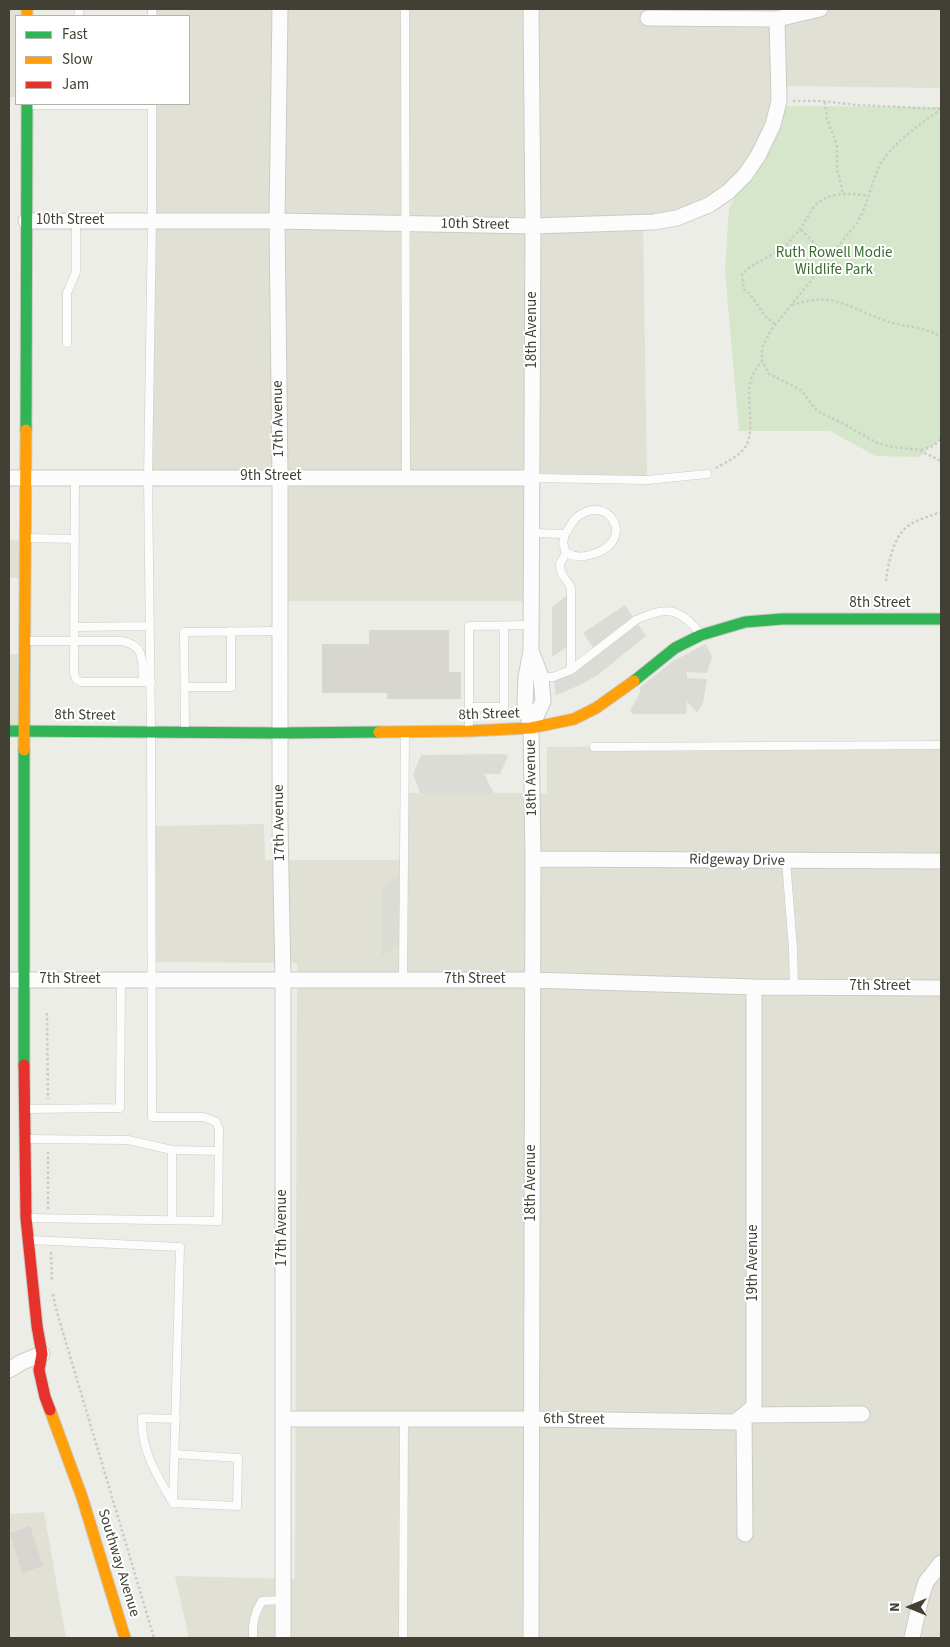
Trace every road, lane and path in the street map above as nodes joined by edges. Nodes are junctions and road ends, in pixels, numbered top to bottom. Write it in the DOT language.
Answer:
graph roads {
  1 [pos="280,9"];
  2 [pos="404,9"];
  3 [pos="531,9"];
  4 [pos="820,9"];
  5 [pos="648,18"];
  6 [pos="777,19"];
  7 [pos="779,101"];
  8 [pos="826,102"];
  9 [pos="27,105"];
  10 [pos="152,105"];
  11 [pos="941,108"];
  12 [pos="843,194"];
  13 [pos="869,196"];
  14 [pos="26,221"];
  15 [pos="76,221"];
  16 [pos="152,221"];
  17 [pos="277,221"];
  18 [pos="404,224"];
  19 [pos="533,226"];
  20 [pos="801,230"];
  21 [pos="829,257"];
  22 [pos="791,306"];
  23 [pos="776,324"];
  24 [pos="941,337"];
  25 [pos="67,343"];
  26 [pos="762,361"];
  27 [pos="941,439"];
  28 [pos="919,450"];
  29 [pos="941,461"];
  30 [pos="707,474"];
  31 [pos="148,477"];
  32 [pos="280,477"];
  33 [pos="9,478"];
  34 [pos="25,478"];
  35 [pos="75,478"];
  36 [pos="406,478"];
  37 [pos="533,478"];
  38 [pos="941,512"];
  39 [pos="532,534"];
  40 [pos="565,534"];
  41 [pos="25,538"];
  42 [pos="75,539"];
  43 [pos="566,552"];
  44 [pos="886,580"];
  45 [pos="941,619"];
  46 [pos="531,625"];
  47 [pos="150,626"];
  48 [pos="504,626"];
  49 [pos="75,627"];
  50 [pos="231,631"];
  51 [pos="279,631"];
  52 [pos="701,634"];
  53 [pos="25,641"];
  54 [pos="75,642"];
  55 [pos="531,651"];
  56 [pos="571,670"];
  57 [pos="541,677"];
  58 [pos="147,682"];
  59 [pos="185,687"];
  60 [pos="470,707"];
  61 [pos="531,728"];
  62 [pos="9,731"];
  63 [pos="25,731"];
  64 [pos="469,731"];
  65 [pos="151,732"];
  66 [pos="405,732"];
  67 [pos="185,733"];
  68 [pos="280,733"];
  69 [pos="941,745"];
  70 [pos="594,747"];
  71 [pos="533,859"];
  72 [pos="786,861"];
  73 [pos="941,861"];
  74 [pos="283,979"];
  75 [pos="16,980"];
  76 [pos="121,980"];
  77 [pos="151,980"];
  78 [pos="403,980"];
  79 [pos="532,980"];
  80 [pos="754,987"];
  81 [pos="794,987"];
  82 [pos="941,988"];
  83 [pos="24,1108"];
  84 [pos="25,1139"];
  85 [pos="172,1150"];
  86 [pos="218,1151"];
  87 [pos="26,1218"];
  88 [pos="172,1220"];
  89 [pos="28,1240"];
  90 [pos="50,1250"];
  91 [pos="46,1360"];
  92 [pos="9,1370"];
  93 [pos="862,1414"];
  94 [pos="744,1415"];
  95 [pos="176,1419"];
  96 [pos="283,1419"];
  97 [pos="532,1419"];
  98 [pos="404,1420"];
  99 [pos="68,1429"];
  100 [pos="175,1454"];
  101 [pos="82,1497"];
  102 [pos="173,1503"];
  103 [pos="744,1534"];
  104 [pos="941,1563"];
  105 [pos="283,1600"];
  106 [pos="125,1638"];
  107 [pos="154,1638"];
  108 [pos="253,1638"];
  109 [pos="283,1638"];
  110 [pos="403,1638"];
  111 [pos="532,1638"];
  112 [pos="912,1638"];
  1 -- 17 [label="street, 17th Avenue"];
  2 -- 18 [label="lane"];
  3 -- 19 [label="street, 18th Avenue"];
  4 -- 6 [label="street"];
  5 -- 6 [label="street"];
  6 -- 7 [label="street, 10th Street"];
  7 -- 8 [label="path"];
  7 -- 19 [label="street, 10th Street"];
  8 -- 11 [label="path"];
  8 -- 12 [label="path"];
  9 -- 14 [label="main road, Southway Avenue"];
  10 -- 16 [label="lane"];
  11 -- 13 [label="path"];
  12 -- 13 [label="path"];
  12 -- 20 [label="path"];
  13 -- 21 [label="path"];
  14 -- 15 [label="street, 10th Street"];
  14 -- 34 [label="main road, Southway Avenue"];
  15 -- 16 [label="street, 10th Street"];
  15 -- 25 [label="lane"];
  16 -- 17 [label="street, 10th Street"];
  16 -- 31 [label="lane"];
  17 -- 18 [label="street, 10th Street"];
  17 -- 32 [label="street, 17th Avenue"];
  18 -- 19 [label="street, 10th Street"];
  18 -- 36 [label="lane"];
  19 -- 37 [label="street, 18th Avenue"];
  20 -- 21 [label="path"];
  20 -- 23 [label="path"];
  21 -- 22 [label="path"];
  22 -- 23 [label="path"];
  22 -- 24 [label="path"];
  23 -- 26 [label="path"];
  26 -- 28 [label="path"];
  26 -- 30 [label="path"];
  27 -- 28 [label="path"];
  28 -- 29 [label="path"];
  30 -- 37 [label="lane"];
  31 -- 32 [label="street, 9th Street"];
  31 -- 35 [label="street, 9th Street"];
  31 -- 47 [label="lane"];
  32 -- 36 [label="street, 9th Street"];
  32 -- 51 [label="street, 17th Avenue"];
  33 -- 34 [label="street, 9th Street"];
  34 -- 35 [label="street, 9th Street"];
  34 -- 41 [label="main road, Southway Avenue"];
  35 -- 42 [label="lane"];
  36 -- 37 [label="street, 9th Street"];
  37 -- 39 [label="street, 18th Avenue"];
  38 -- 44 [label="path"];
  39 -- 40 [label="lane"];
  39 -- 46 [label="street, 18th Avenue"];
  40 -- 43 [label="lane"];
  40 -- 43 [label="lane"];
  41 -- 42 [label="lane"];
  41 -- 53 [label="main road, Southway Avenue"];
  42 -- 49 [label="lane"];
  43 -- 56 [label="lane"];
  45 -- 52 [label="main road, 8th Street"];
  46 -- 48 [label="lane"];
  46 -- 55 [label="street, 18th Avenue"];
  47 -- 49 [label="lane"];
  47 -- 58 [label="lane"];
  48 -- 60 [label="lane"];
  48 -- 60 [label="lane"];
  49 -- 54 [label="lane"];
  50 -- 51 [label="lane"];
  50 -- 59 [label="lane"];
  50 -- 59 [label="lane"];
  51 -- 68 [label="street, 17th Avenue"];
  52 -- 56 [label="lane"];
  52 -- 61 [label="main road, 8th Street"];
  53 -- 54 [label="lane"];
  53 -- 63 [label="main road, Southway Avenue"];
  54 -- 58 [label="lane"];
  54 -- 58 [label="lane"];
  55 -- 57 [label="street, 18th Avenue"];
  55 -- 61 [label="street, 18th Avenue"];
  56 -- 57 [label="lane"];
  57 -- 61 [label="street, 18th Avenue"];
  58 -- 65 [label="lane"];
  59 -- 67 [label="lane"];
  60 -- 64 [label="lane"];
  61 -- 64 [label="main road, 8th Street"];
  61 -- 71 [label="street, 18th Avenue"];
  62 -- 63 [label="main road, 8th Street"];
  63 -- 65 [label="main road, 8th Street"];
  63 -- 75 [label="main road, Southway Avenue"];
  64 -- 66 [label="main road, 8th Street"];
  65 -- 67 [label="main road, 8th Street"];
  65 -- 77 [label="lane"];
  66 -- 68 [label="main road, 8th Street"];
  66 -- 78 [label="lane"];
  67 -- 68 [label="main road, 8th Street"];
  68 -- 74 [label="street, 17th Avenue"];
  69 -- 70 [label="lane"];
  71 -- 72 [label="street, Ridgeway Drive"];
  71 -- 79 [label="street, 18th Avenue"];
  72 -- 73 [label="street, Ridgeway Drive"];
  72 -- 81 [label="lane"];
  74 -- 77 [label="street, 7th Street"];
  74 -- 78 [label="street, 7th Street"];
  74 -- 96 [label="street, 17th Avenue"];
  75 -- 76 [label="street, 7th Street"];
  75 -- 83 [label="main road, Southway Avenue"];
  76 -- 77 [label="street, 7th Street"];
  76 -- 83 [label="lane"];
  77 -- 86 [label="lane"];
  78 -- 79 [label="street, 7th Street"];
  79 -- 80 [label="street, 7th Street"];
  79 -- 97 [label="street, 18th Avenue"];
  80 -- 81 [label="street, 7th Street"];
  80 -- 94 [label="street, 19th Avenue"];
  81 -- 82 [label="street, 7th Street"];
  83 -- 84 [label="main road, Southway Avenue"];
  84 -- 85 [label="lane"];
  84 -- 87 [label="main road, Southway Avenue"];
  85 -- 86 [label="lane"];
  85 -- 88 [label="lane"];
  86 -- 88 [label="lane"];
  87 -- 88 [label="lane"];
  87 -- 89 [label="main road, Southway Avenue"];
  89 -- 91 [label="main road, Southway Avenue"];
  89 -- 95 [label="lane"];
  90 -- 107 [label="path"];
  91 -- 92 [label="street"];
  91 -- 101 [label="main road, Southway Avenue"];
  93 -- 94 [label="street, 6th Street"];
  94 -- 97 [label="street, 6th Street"];
  94 -- 103 [label="street, 19th Avenue"];
  95 -- 100 [label="lane"];
  95 -- 102 [label="lane"];
  96 -- 98 [label="street, 6th Street"];
  96 -- 105 [label="street, 17th Avenue"];
  97 -- 98 [label="street, 6th Street"];
  97 -- 111 [label="street, 18th Avenue"];
  98 -- 110 [label="lane"];
  99 -- 101 [label="main road, Southway Avenue"];
  100 -- 102 [label="lane"];
  100 -- 102 [label="lane"];
  101 -- 106 [label="main road, Southway Avenue"];
  104 -- 112 [label="street"];
  105 -- 108 [label="lane"];
  105 -- 109 [label="street, 17th Avenue"];
}
